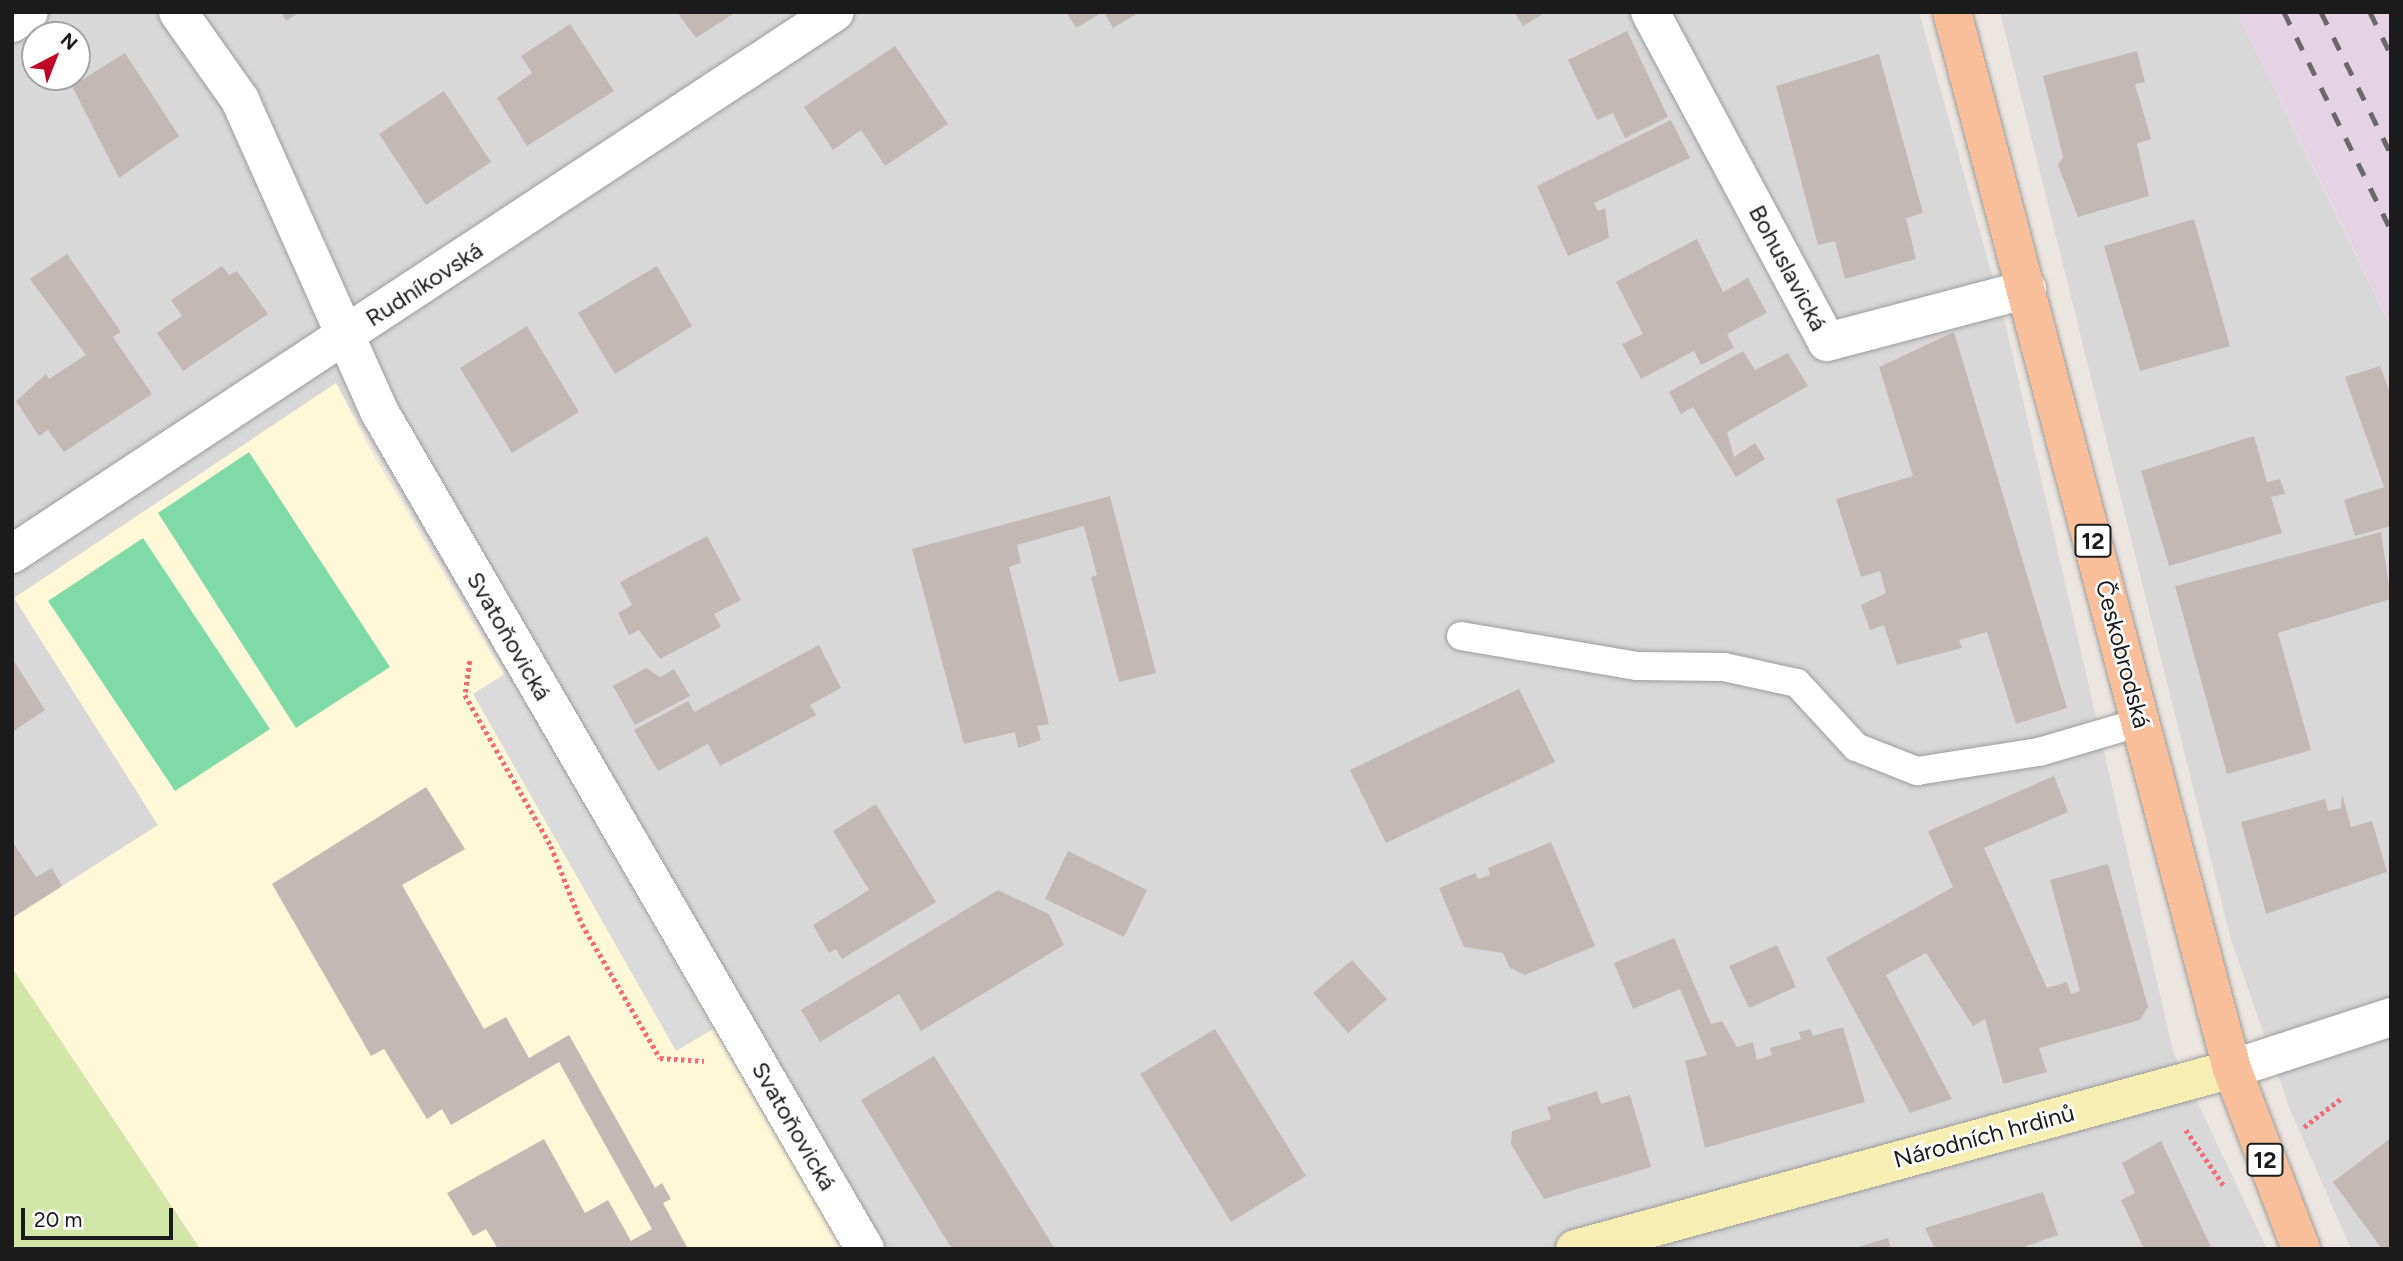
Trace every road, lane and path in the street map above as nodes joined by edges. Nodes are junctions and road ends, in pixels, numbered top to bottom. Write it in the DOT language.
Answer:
graph roads {
  1 [pos="29,12"];
  2 [pos="178,12"];
  3 [pos="835,12"];
  4 [pos="1650,12"];
  5 [pos="1952,12"];
  6 [pos="12,23"];
  7 [pos="2027,289"];
  8 [pos="341,339"];
  9 [pos="12,554"];
  10 [pos="1461,636"];
  11 [pos="472,649"];
  12 [pos="2141,722"];
  13 [pos="2391,1017"];
  14 [pos="711,1062"];
  15 [pos="2232,1069"];
  16 [pos="2182,1125"];
  17 [pos="2232,1199"];
  18 [pos="865,1249"];
  19 [pos="1575,1249"];
  20 [pos="2301,1249"];
  1 -- 6 [label="street"];
  2 -- 8 [label="street, Svatoňovická"];
  3 -- 8 [label="street, Rudníkovská"];
  4 -- 7 [label="street, Bohuslavická"];
  5 -- 7 [label="main road, Českobrodská / 12"];
  7 -- 12 [label="main road, Českobrodská / 12"];
  8 -- 9 [label="street, Rudníkovská"];
  8 -- 18 [label="street, Svatoňovická"];
  10 -- 12 [label="lane"];
  11 -- 14 [label="path"];
  12 -- 15 [label="main road, Českobrodská / 12"];
  13 -- 15 [label="street, Národních hrdinů"];
  15 -- 19 [label="street, Národních hrdinů"];
  15 -- 20 [label="main road, Českobrodská / 12"];
  16 -- 17 [label="path"];
}
